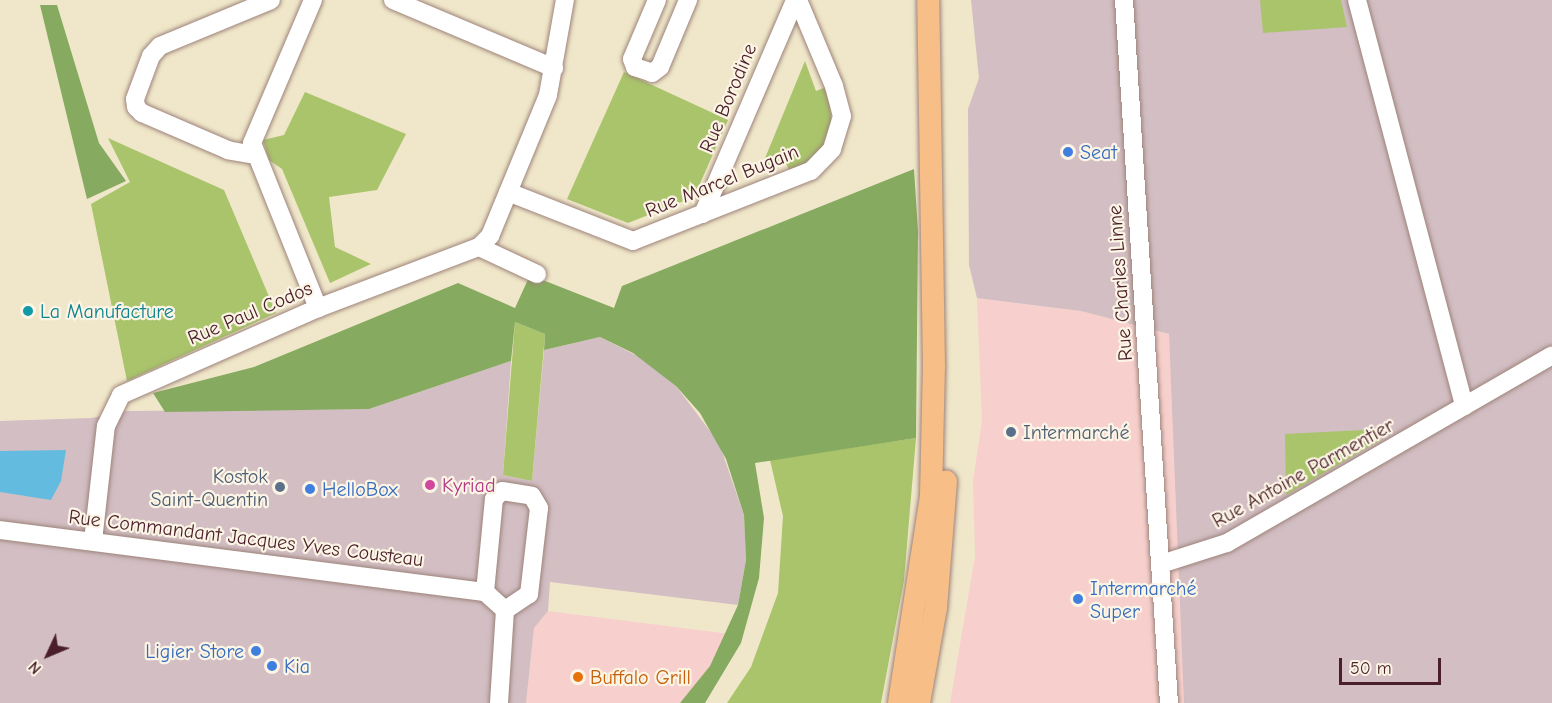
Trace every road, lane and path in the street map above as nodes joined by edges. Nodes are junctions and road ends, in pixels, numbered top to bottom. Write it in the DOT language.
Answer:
graph roads {
  1 [pos="271,0"];
  2 [pos="313,0"];
  3 [pos="393,0"];
  4 [pos="565,0"];
  5 [pos="657,0"];
  6 [pos="688,0"];
  7 [pos="797,0"];
  8 [pos="928,0"];
  9 [pos="935,0"];
  10 [pos="941,0"];
  11 [pos="1124,0"];
  12 [pos="1357,0"];
  13 [pos="554,68"];
  14 [pos="942,88"];
  15 [pos="255,155"];
  16 [pos="508,192"];
  17 [pos="703,214"];
  18 [pos="479,247"];
  19 [pos="537,274"];
  20 [pos="318,308"];
  21 [pos="1552,355"];
  22 [pos="1464,406"];
  23 [pos="0,530"];
  24 [pos="93,541"];
  25 [pos="1161,564"];
  26 [pos="485,592"];
  27 [pos="505,610"];
  28 [pos="499,703"];
  29 [pos="899,703"];
  30 [pos="919,703"];
  31 [pos="1169,703"];
  1 -- 15 [label="street"];
  2 -- 15 [label="street"];
  3 -- 13 [label="street"];
  4 -- 13 [label="street"];
  5 -- 6 [label="street"];
  7 -- 17 [label="street, Rue Borodine"];
  7 -- 17 [label="street, Rue Marcel Bugain"];
  8 -- 29 [label="main road"];
  9 -- 14 [label="main road"];
  10 -- 14 [label="main road"];
  11 -- 25 [label="street, Rue Charles Linne"];
  12 -- 22 [label="street"];
  13 -- 16 [label="street"];
  14 -- 30 [label="main road"];
  15 -- 20 [label="street"];
  16 -- 17 [label="street, Rue Marcel Bugain"];
  16 -- 18 [label="street"];
  18 -- 19 [label="street"];
  18 -- 20 [label="street, Rue Paul Codos"];
  20 -- 24 [label="street, Rue Paul Codos"];
  21 -- 22 [label="street, Rue Antoine Parmentier"];
  22 -- 25 [label="street, Rue Antoine Parmentier"];
  23 -- 24 [label="street, Rue Commandant Jacques Yves Cousteau"];
  24 -- 26 [label="street, Rue Commandant Jacques Yves Cousteau"];
  25 -- 31 [label="street"];
  26 -- 27 [label="street"];
  26 -- 27 [label="street"];
  27 -- 28 [label="street"];
}
